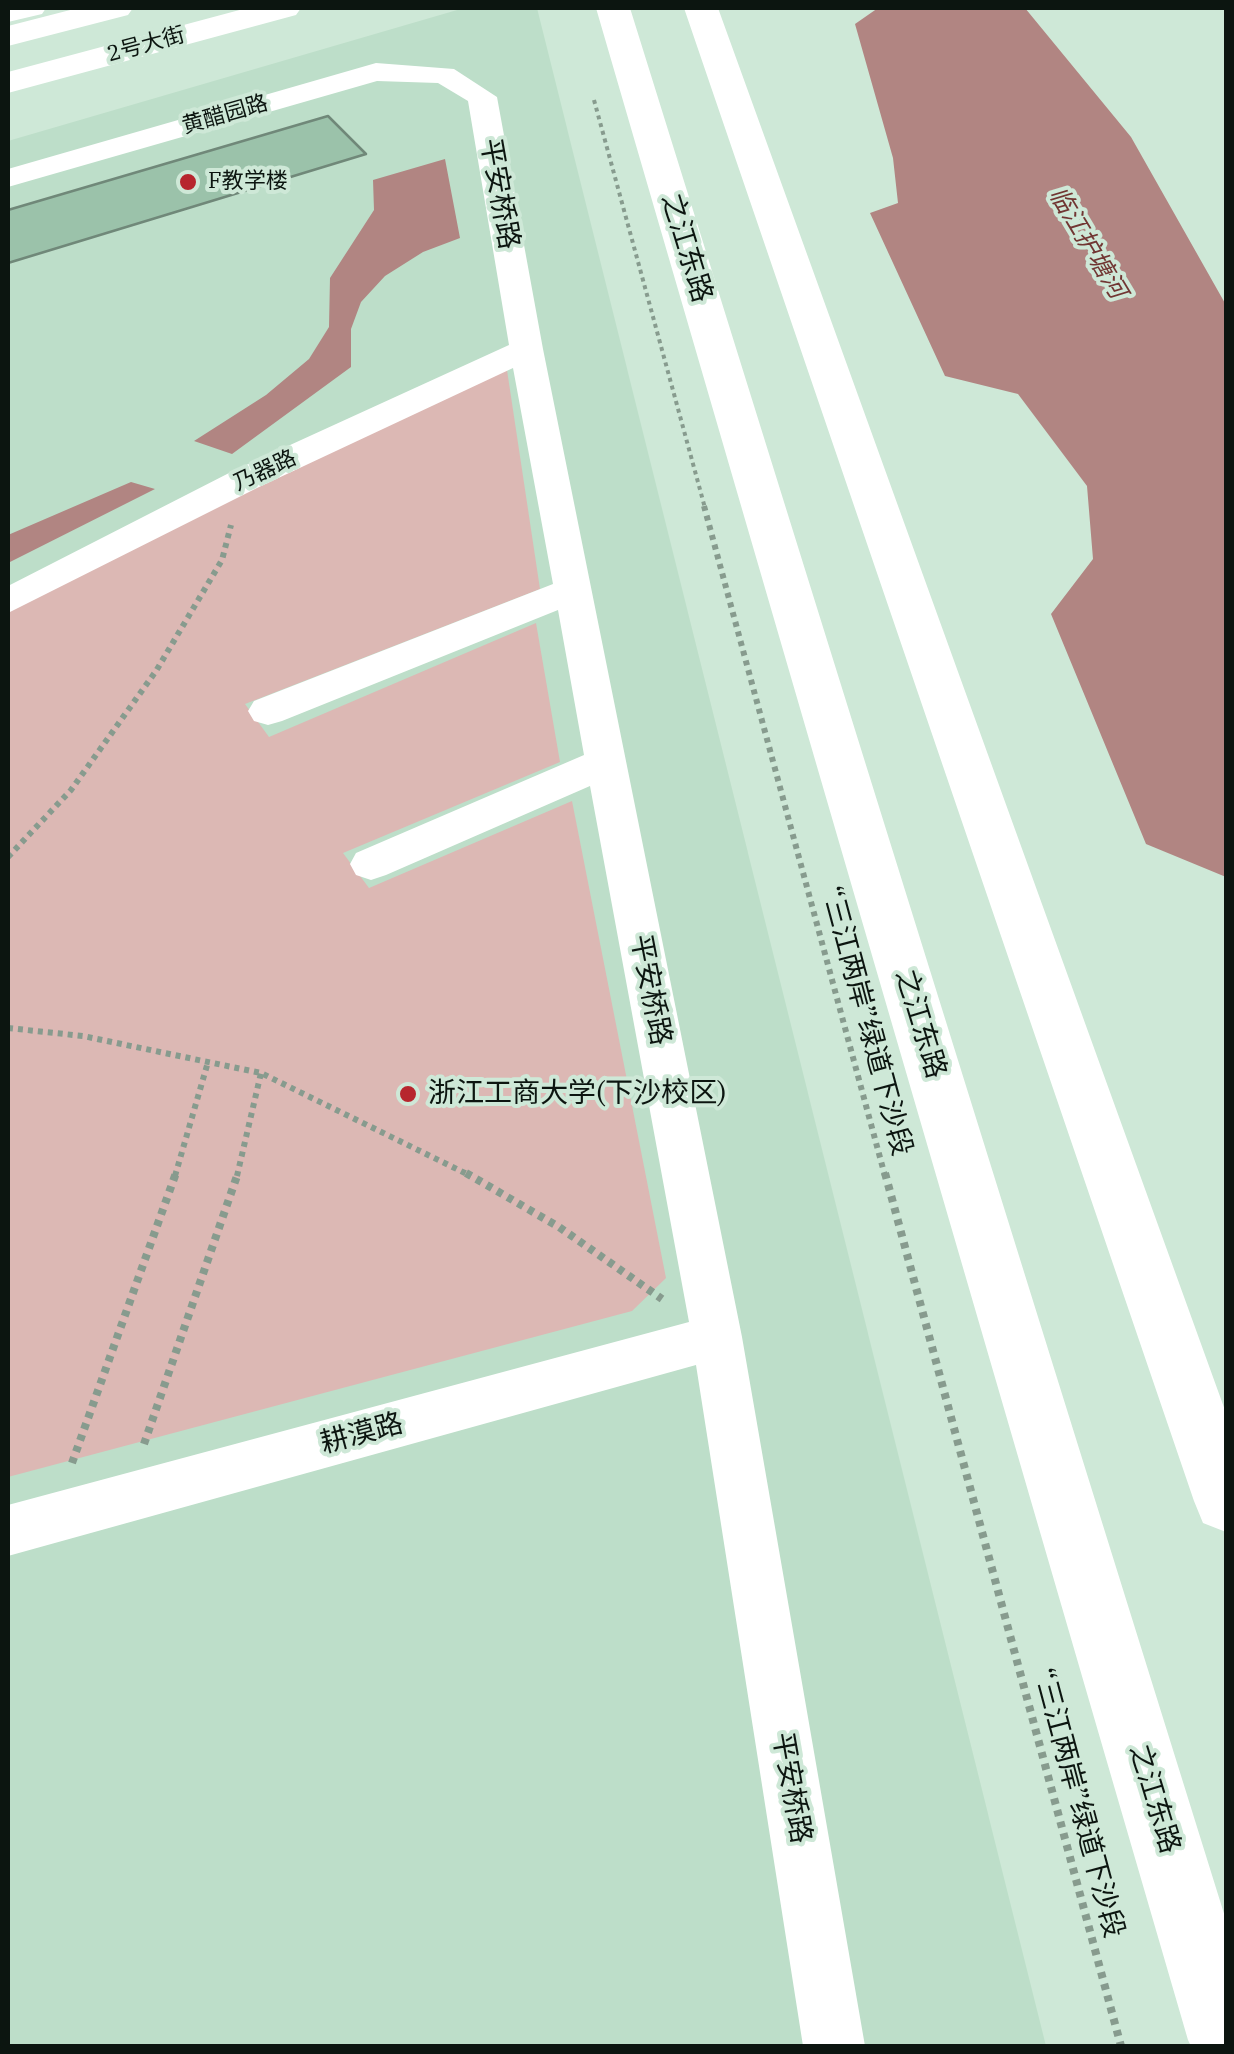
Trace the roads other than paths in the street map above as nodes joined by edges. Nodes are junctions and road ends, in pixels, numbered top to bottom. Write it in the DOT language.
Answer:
graph roads {
  1 [pos="32,8"];
  2 [pos="116,8"];
  3 [pos="284,8"];
  4 [pos="613,8"];
  5 [pos="701,8"];
  6 [pos="8,14"];
  7 [pos="8,36"];
  8 [pos="444,75"];
  9 [pos="8,84"];
  10 [pos="8,178"];
  11 [pos="526,349"];
  12 [pos="572,590"];
  13 [pos="8,600"];
  14 [pos="268,711"];
  15 [pos="606,763"];
  16 [pos="372,864"];
  17 [pos="717,1337"];
  18 [pos="1226,1501"];
  19 [pos="30,1525"];
  20 [pos="1226,2040"];
  21 [pos="834,2046"];
  1 -- 6 [label="street"];
  2 -- 7 [label="main road, 2号大街"];
  3 -- 9 [label="main road, 2号大街"];
  4 -- 20 [label="main road, 之江东路"];
  5 -- 18 [label="main road"];
  8 -- 10 [label="street, 黄醋园路"];
  8 -- 11 [label="street, 平安桥路"];
  11 -- 12 [label="street, 平安桥路"];
  11 -- 13 [label="street, 乃器路"];
  12 -- 14 [label="street"];
  12 -- 15 [label="street, 平安桥路"];
  15 -- 16 [label="street"];
  15 -- 17 [label="street, 平安桥路"];
  17 -- 19 [label="street, 耕漠路"];
  17 -- 21 [label="street, 平安桥路"];
}
